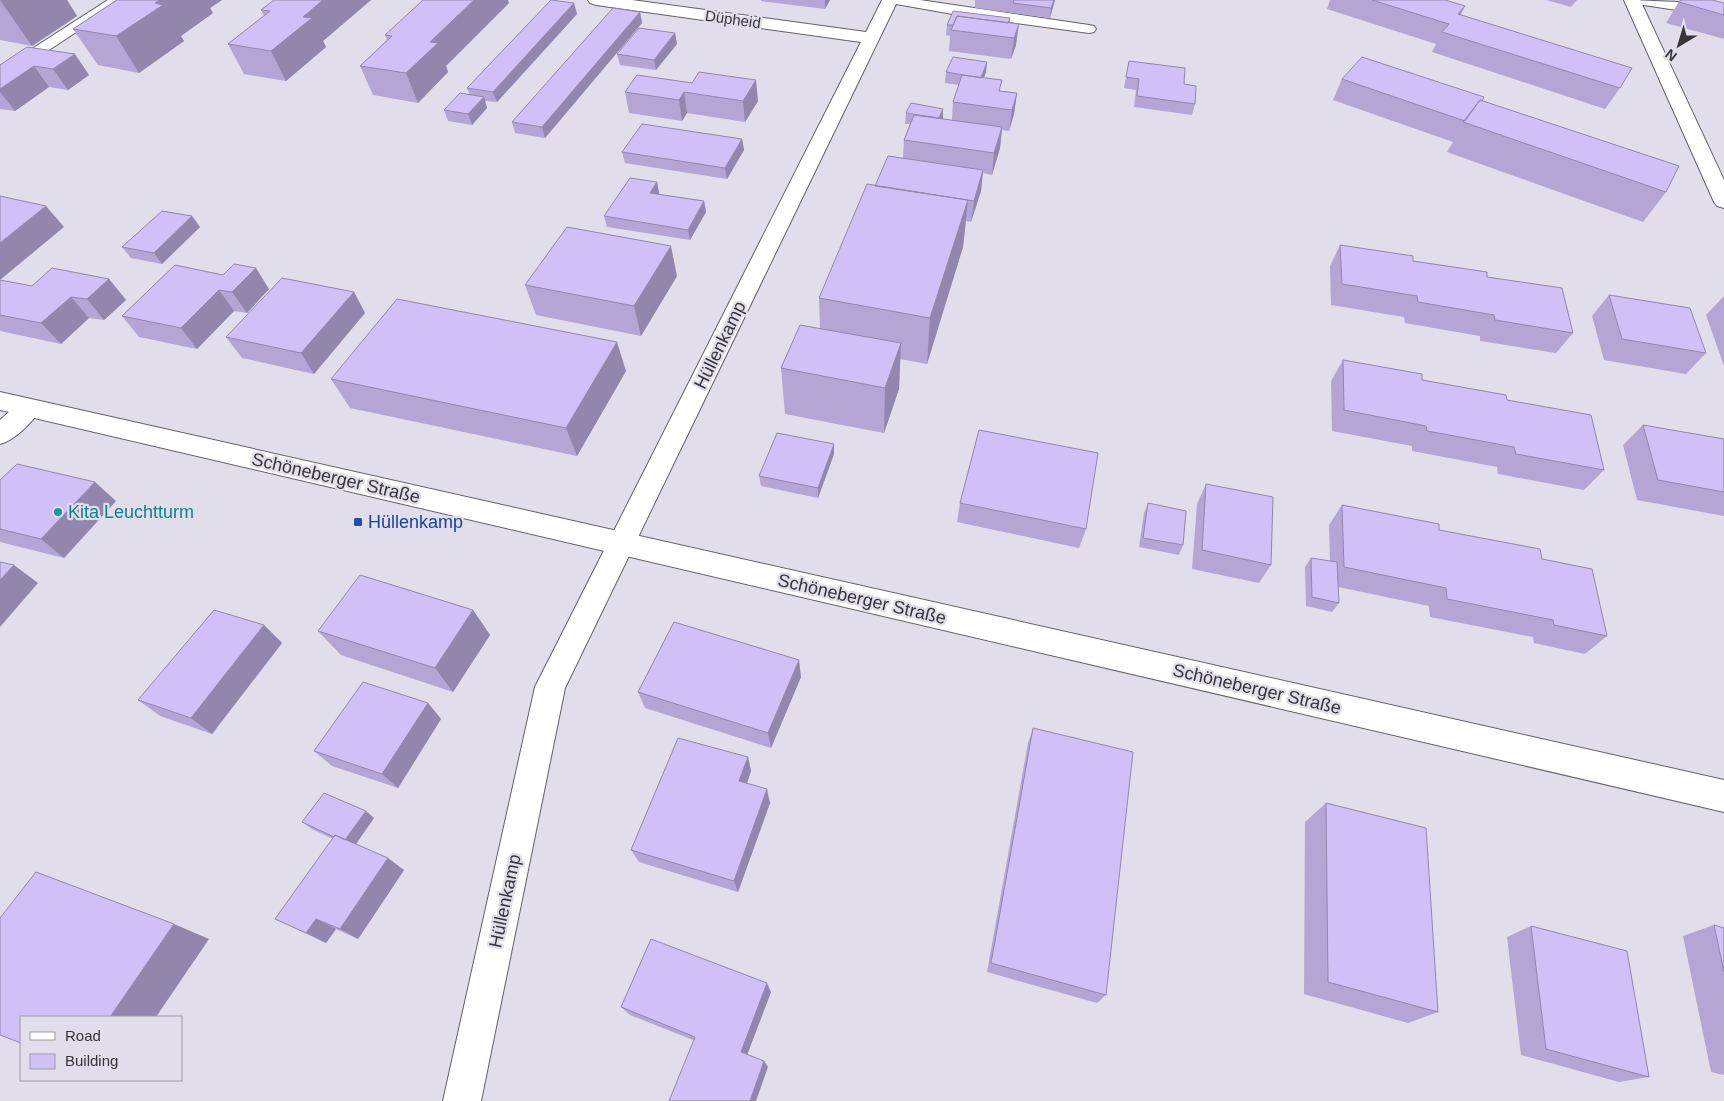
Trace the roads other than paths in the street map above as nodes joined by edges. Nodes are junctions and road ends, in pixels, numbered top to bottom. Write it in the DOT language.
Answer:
graph roads {
  1 [pos="118,0"];
  2 [pos="596,0"];
  3 [pos="890,0"];
  4 [pos="896,0"];
  5 [pos="1632,0"];
  6 [pos="1638,0"];
  7 [pos="1724,19"];
  8 [pos="1089,29"];
  9 [pos="871,38"];
  10 [pos="0,71"];
  11 [pos="1724,202"];
  12 [pos="0,401"];
  13 [pos="29,408"];
  14 [pos="0,435"];
  15 [pos="623,543"];
  16 [pos="1724,796"];
  17 [pos="462,1101"];
  1 -- 10 [label="lane"];
  2 -- 9 [label="street, Düpheid"];
  3 -- 9 [label="street, Hüllenkamp"];
  4 -- 8 [label="lane"];
  5 -- 11 [label="street"];
  6 -- 7 [label="lane"];
  9 -- 15 [label="street, Hüllenkamp"];
  12 -- 13 [label="street, Schöneberger Straße"];
  13 -- 14 [label="street"];
  13 -- 15 [label="street, Schöneberger Straße"];
  15 -- 16 [label="street, Schöneberger Straße"];
  15 -- 17 [label="street, Hüllenkamp"];
}
